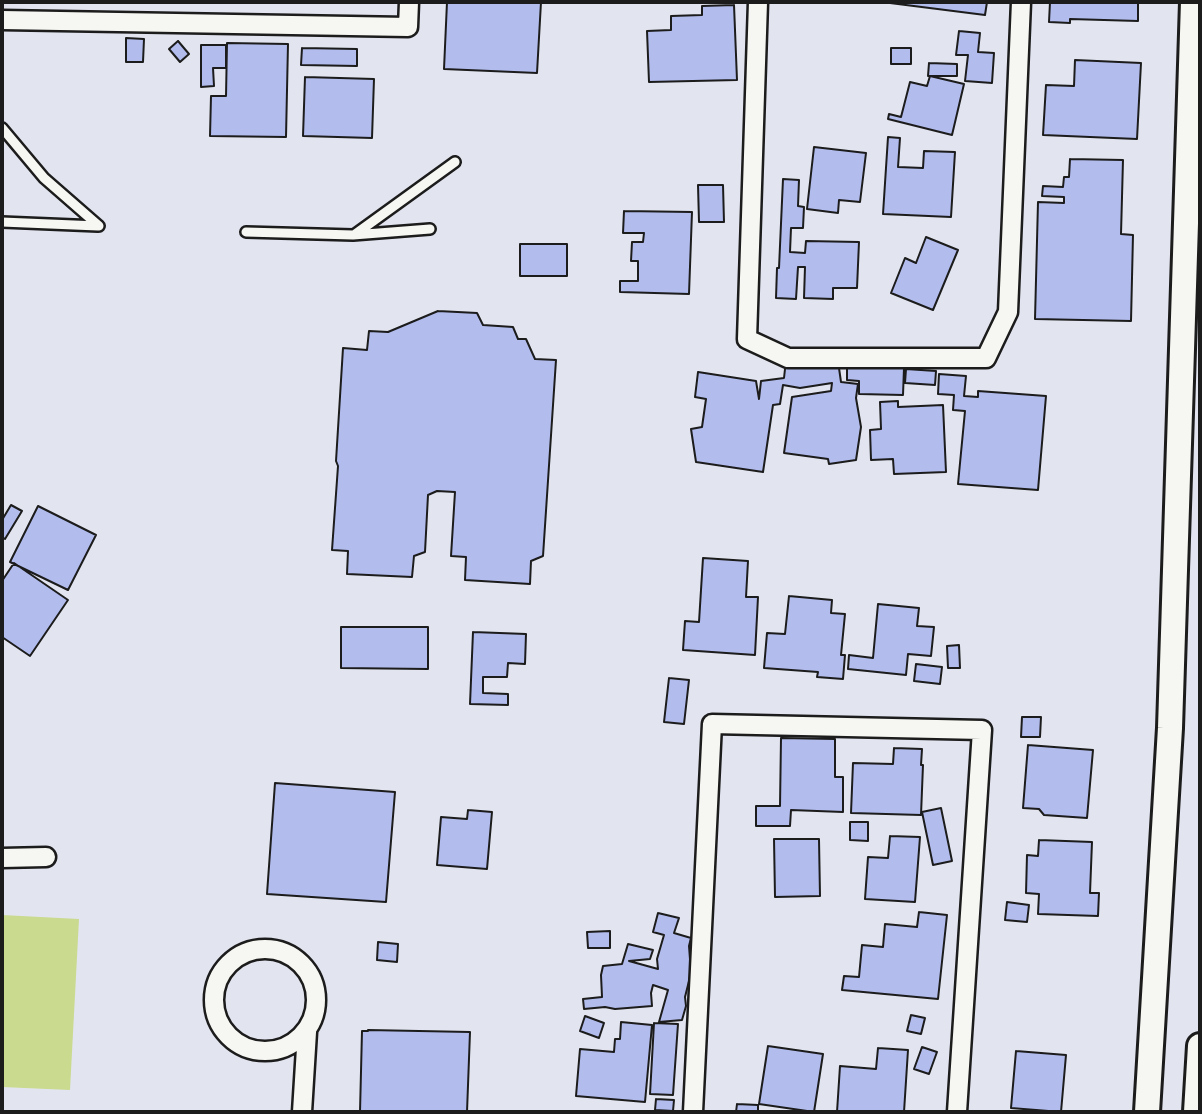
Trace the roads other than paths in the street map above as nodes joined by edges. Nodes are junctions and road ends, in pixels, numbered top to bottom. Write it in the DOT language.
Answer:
graph roads {
  1 [pos="409,2"];
  2 [pos="758,2"];
  3 [pos="1021,2"];
  4 [pos="1193,2"];
  5 [pos="2,20"];
  6 [pos="2,128"];
  7 [pos="455,162"];
  8 [pos="2,222"];
  9 [pos="430,229"];
  10 [pos="246,232"];
  11 [pos="353,235"];
  12 [pos="46,857"];
  13 [pos="2,858"];
  14 [pos="307,1032"];
  15 [pos="1200,1046"];
  16 [pos="302,1112"];
  17 [pos="693,1112"];
  18 [pos="957,1112"];
  19 [pos="1147,1112"];
  20 [pos="1196,1112"];
  1 -- 5 [label="street"];
  2 -- 3 [label="street"];
  4 -- 19 [label="street"];
  6 -- 8 [label="lane"];
  7 -- 11 [label="lane"];
  9 -- 11 [label="lane"];
  10 -- 11 [label="lane"];
  12 -- 13 [label="street"];
  14 -- 14 [label="street"];
  14 -- 16 [label="street"];
  15 -- 20 [label="street"];
  17 -- 18 [label="street"];
}
